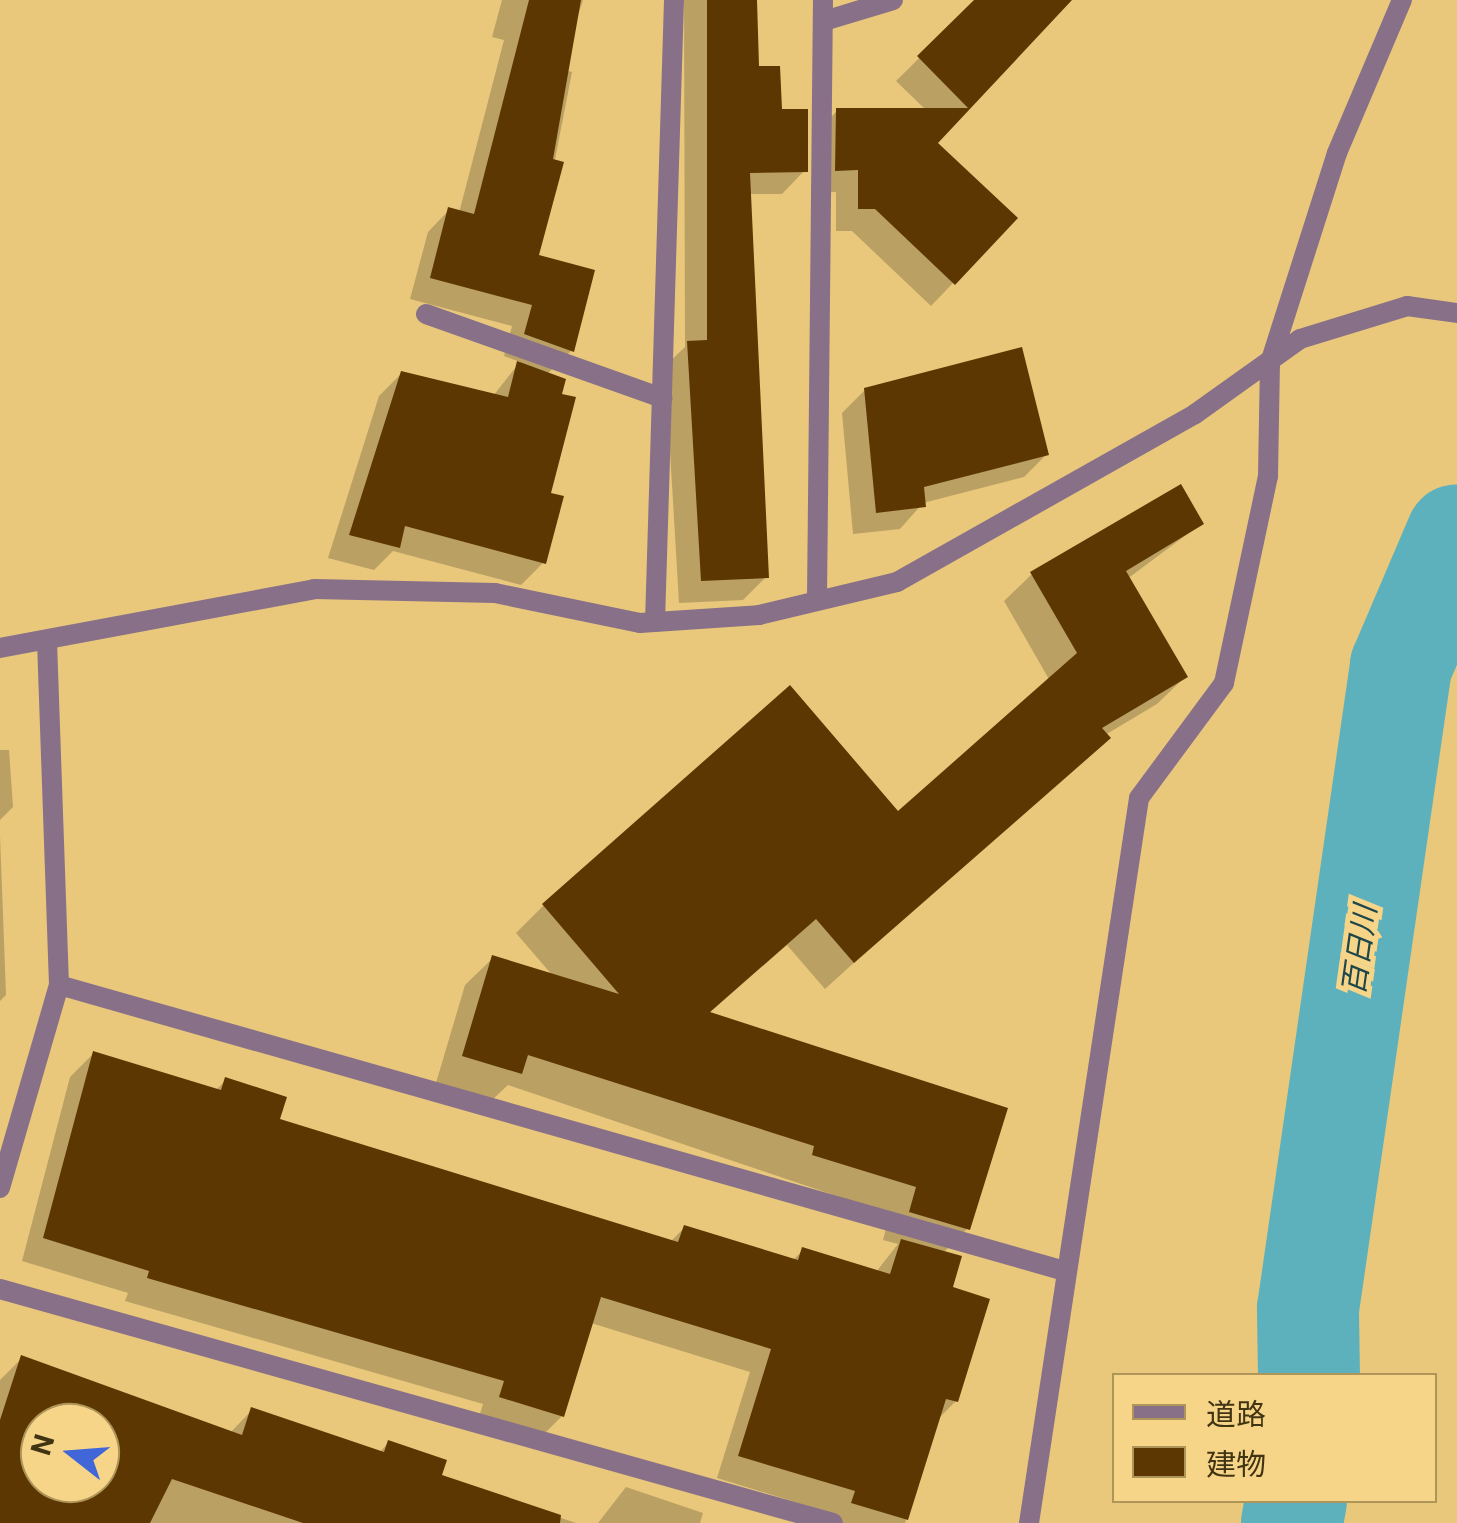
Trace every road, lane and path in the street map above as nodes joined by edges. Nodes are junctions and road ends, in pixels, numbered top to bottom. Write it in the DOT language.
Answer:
graph roads {
  1 [pos="674,0"];
  2 [pos="893,0"];
  3 [pos="1402,0"];
  4 [pos="824,10"];
  5 [pos="1457,313"];
  6 [pos="426,314"];
  7 [pos="1270,363"];
  8 [pos="662,398"];
  9 [pos="817,600"];
  10 [pos="654,622"];
  11 [pos="47,641"];
  12 [pos="0,648"];
  13 [pos="60,985"];
  14 [pos="0,1188"];
  15 [pos="1065,1270"];
  16 [pos="0,1289"];
  17 [pos="833,1523"];
  18 [pos="1029,1523"];
  1 -- 8 [label="street"];
  2 -- 4 [label="street"];
  3 -- 7 [label="street"];
  4 -- 9 [label="street"];
  5 -- 7 [label="street"];
  6 -- 8 [label="street"];
  7 -- 9 [label="street"];
  7 -- 15 [label="street"];
  8 -- 10 [label="street"];
  9 -- 10 [label="street"];
  10 -- 11 [label="street"];
  11 -- 12 [label="street"];
  11 -- 13 [label="street"];
  13 -- 14 [label="street"];
  13 -- 15 [label="street"];
  15 -- 18 [label="street"];
  16 -- 17 [label="street"];
}
